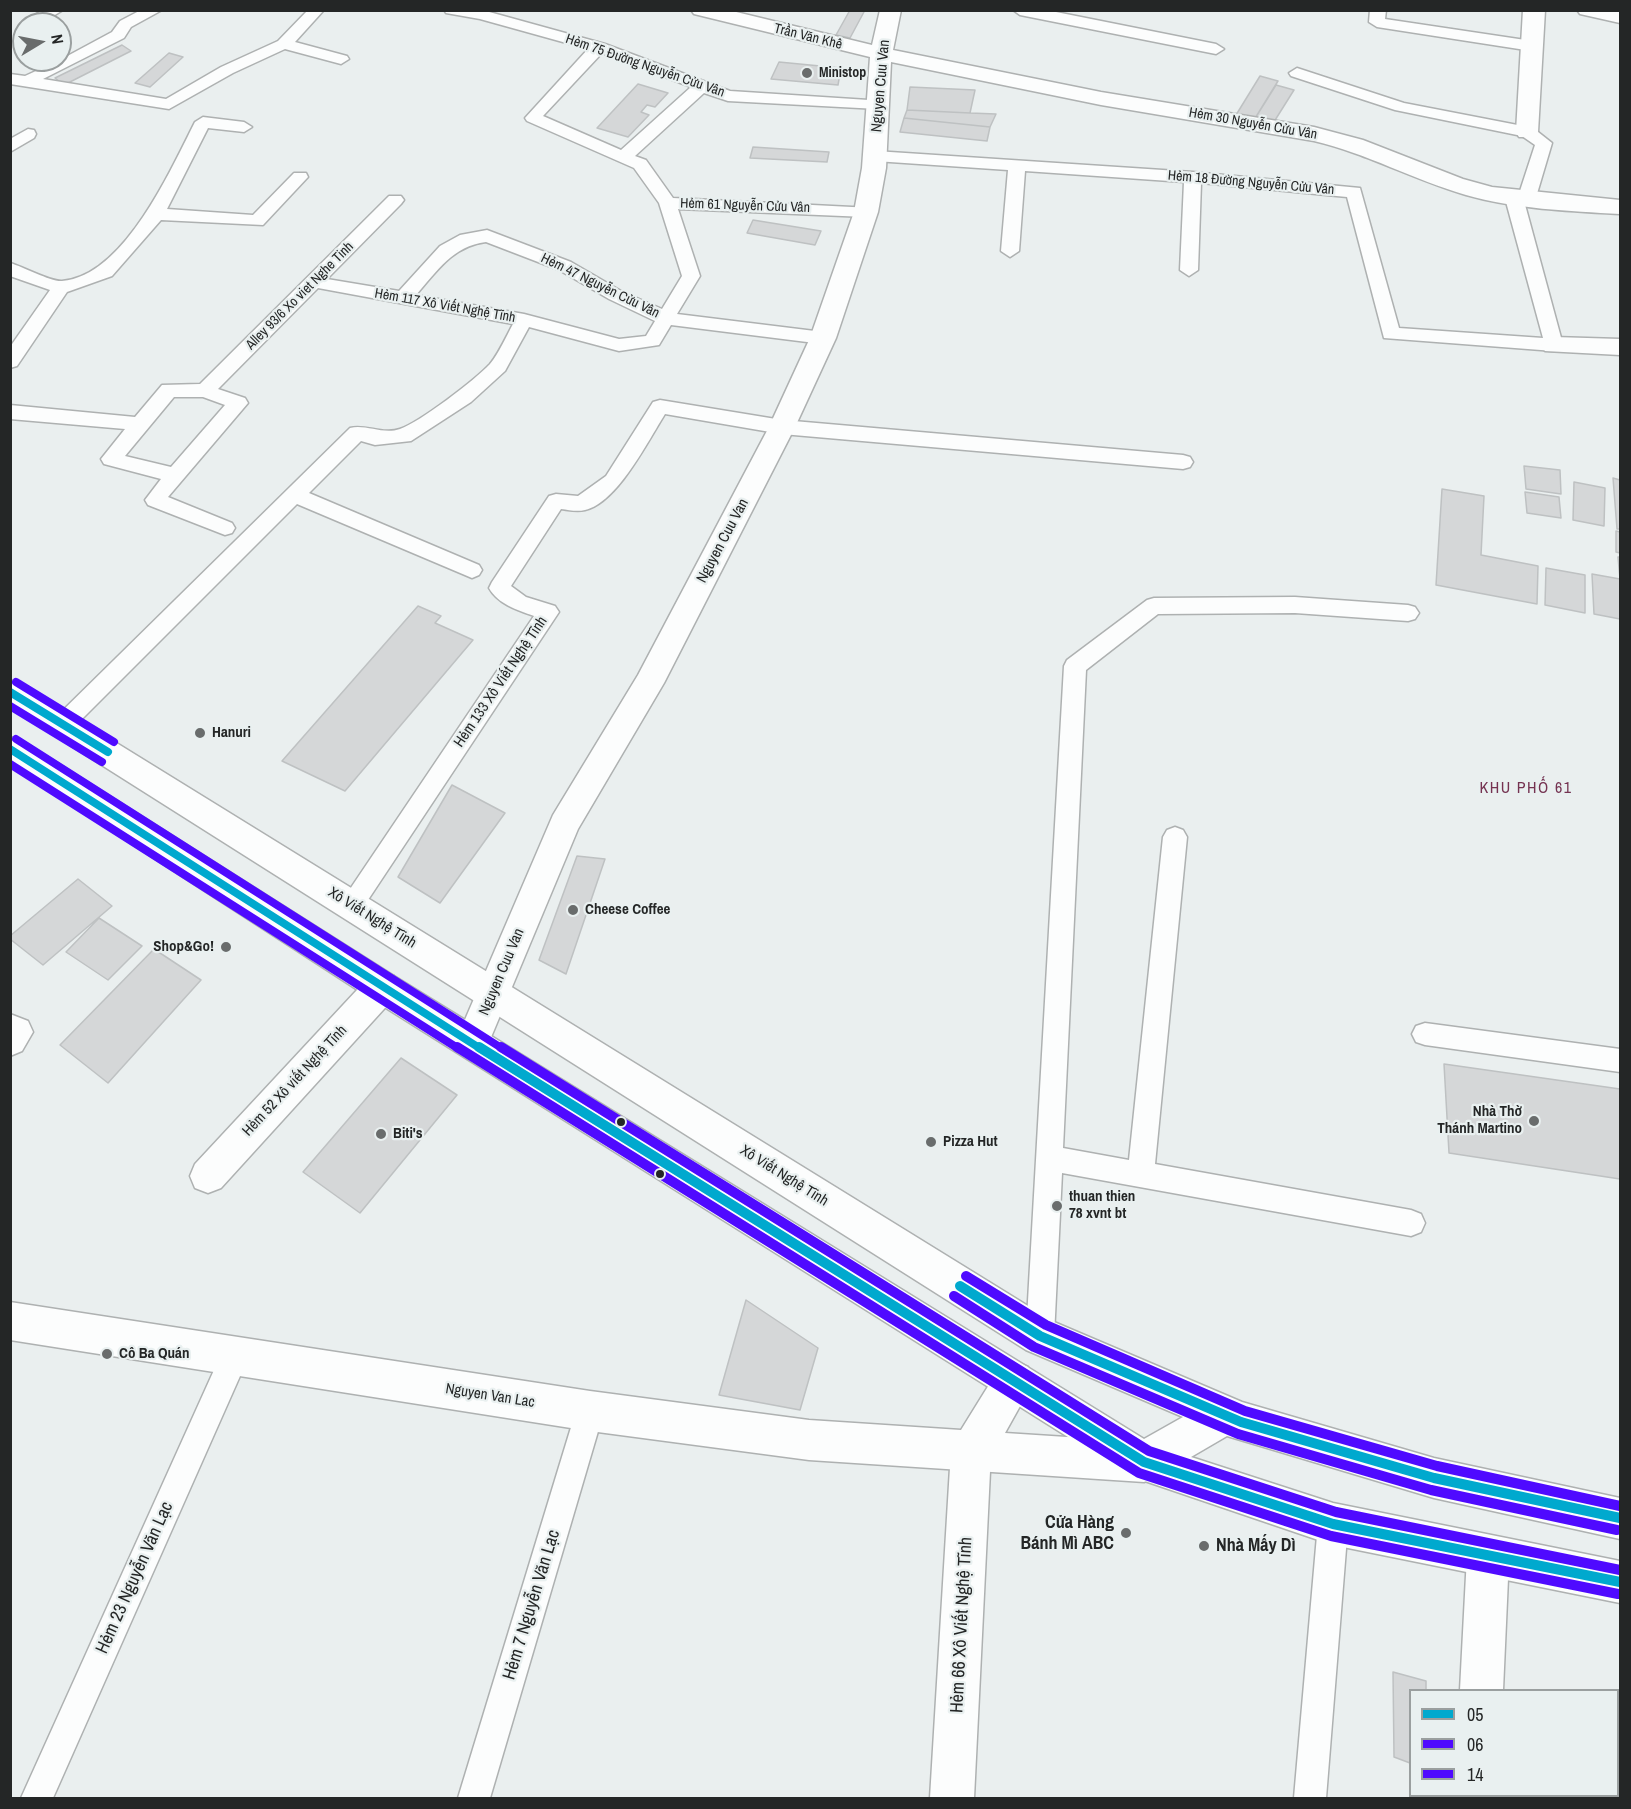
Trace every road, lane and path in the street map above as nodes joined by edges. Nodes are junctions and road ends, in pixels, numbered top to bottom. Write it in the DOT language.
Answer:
graph roads {
  1 [pos="155,10"];
  2 [pos="318,10"];
  3 [pos="451,10"];
  4 [pos="701,10"];
  5 [pos="891,10"];
  6 [pos="1020,10"];
  7 [pos="1378,10"];
  8 [pos="1534,10"];
  9 [pos="1587,10"];
  10 [pos="1620,16"];
  11 [pos="284,45"];
  12 [pos="1532,46"];
  13 [pos="599,47"];
  14 [pos="1216,49"];
  15 [pos="881,55"];
  16 [pos="341,59"];
  17 [pos="1297,73"];
  18 [pos="18,80"];
  19 [pos="702,86"];
  20 [pos="878,104"];
  21 [pos="244,127"];
  22 [pos="1527,132"];
  23 [pos="28,134"];
  24 [pos="10,147"];
  25 [pos="875,156"];
  26 [pos="623,157"];
  27 [pos="1017,164"];
  28 [pos="300,177"];
  29 [pos="1193,177"];
  30 [pos="1520,197"];
  31 [pos="395,200"];
  32 [pos="668,203"];
  33 [pos="1620,207"];
  34 [pos="866,212"];
  35 [pos="156,214"];
  36 [pos="1010,251"];
  37 [pos="10,268"];
  38 [pos="1189,270"];
  39 [pos="314,282"];
  40 [pos="61,288"];
  41 [pos="402,298"];
  42 [pos="667,319"];
  43 [pos="524,321"];
  44 [pos="823,338"];
  45 [pos="1554,345"];
  46 [pos="1620,347"];
  47 [pos="10,362"];
  48 [pos="205,391"];
  49 [pos="10,412"];
  50 [pos="138,424"];
  51 [pos="782,427"];
  52 [pos="1183,462"];
  53 [pos="176,475"];
  54 [pos="295,495"];
  55 [pos="225,528"];
  56 [pos="472,570"];
  57 [pos="1408,613"];
  58 [pos="10,692"];
  59 [pos="63,724"];
  60 [pos="10,749"];
  61 [pos="1175,837"];
  62 [pos="352,904"];
  63 [pos="382,987"];
  64 [pos="493,994"];
  65 [pos="1425,1034"];
  66 [pos="472,1043"];
  67 [pos="1620,1061"];
  68 [pos="1050,1158"];
  69 [pos="1141,1175"];
  70 [pos="207,1176"];
  71 [pos="1411,1223"];
  72 [pos="10,1321"];
  73 [pos="1040,1336"];
  74 [pos="234,1358"];
  75 [pos="1014,1381"];
  76 [pos="591,1411"];
  77 [pos="1225,1415"];
  78 [pos="971,1451"];
  79 [pos="1144,1462"];
  80 [pos="1620,1518"];
  81 [pos="1333,1524"];
  82 [pos="1488,1556"];
  83 [pos="1620,1582"];
  84 [pos="1481,1689"];
  85 [pos="37,1798"];
  86 [pos="474,1798"];
  87 [pos="952,1798"];
  88 [pos="1310,1798"];
  1 -- 18 [label="lane"];
  2 -- 11 [label="lane"];
  3 -- 13 [label="lane, Hẻm 75 Đường Nguyễn Cửu Vân"];
  4 -- 15 [label="street, Trần Văn Khê"];
  5 -- 15 [label="street, Nguyen Cuu Van"];
  6 -- 14 [label="lane"];
  7 -- 12 [label="lane"];
  8 -- 12 [label="street"];
  9 -- 10 [label="street"];
  11 -- 16 [label="lane"];
  11 -- 18 [label="lane"];
  12 -- 22 [label="street"];
  13 -- 19 [label="lane, Hẻm 75 Đường Nguyễn Cửu Vân"];
  13 -- 26 [label="lane, Hẻm 61 Nguyễn Cửu Vân"];
  15 -- 20 [label="street, Nguyen Cuu Van"];
  15 -- 30 [label="street, Hẻm 30 Nguyễn Cửu Vân"];
  17 -- 22 [label="lane"];
  19 -- 20 [label="lane, Hẻm 75 Đường Nguyễn Cửu Vân"];
  19 -- 26 [label="lane"];
  20 -- 25 [label="street, Nguyen Cuu Van"];
  21 -- 35 [label="lane"];
  22 -- 30 [label="lane"];
  23 -- 24 [label="lane"];
  25 -- 27 [label="lane, Hẻm 18 Đường Nguyễn Cửu Vân"];
  25 -- 34 [label="street, Nguyen Cuu Van"];
  26 -- 32 [label="lane, Hẻm 61 Nguyễn Cửu Vân"];
  27 -- 29 [label="lane, Hẻm 18 Đường Nguyễn Cửu Vân"];
  27 -- 36 [label="lane"];
  28 -- 35 [label="lane"];
  29 -- 38 [label="lane"];
  29 -- 45 [label="lane, Hẻm 18 Đường Nguyễn Cửu Vân"];
  30 -- 33 [label="street, Hẻm 30 Nguyễn Cửu Vân"];
  30 -- 45 [label="lane"];
  31 -- 39 [label="lane, Alley 93/6 Xo viet Nghe Tinh"];
  32 -- 34 [label="lane, Hẻm 61 Nguyễn Cửu Vân"];
  32 -- 42 [label="lane"];
  34 -- 44 [label="street, Nguyen Cuu Van"];
  35 -- 40 [label="lane"];
  37 -- 40 [label="lane"];
  39 -- 41 [label="lane, Hẻm 117 Xô Viết Nghệ Tĩnh"];
  39 -- 48 [label="lane, Alley 93/6 Xo viet Nghe Tinh"];
  40 -- 47 [label="lane"];
  41 -- 42 [label="lane, Hẻm 47 Nguyễn Cửu Vân"];
  41 -- 43 [label="lane, Hẻm 117 Xô Viết Nghệ Tĩnh"];
  42 -- 43 [label="lane"];
  42 -- 44 [label="lane, Hẻm 47 Nguyễn Cửu Vân"];
  43 -- 54 [label="lane, Hẻm 117 Xô Viết Nghệ Tĩnh"];
  44 -- 51 [label="street, Nguyen Cuu Van"];
  45 -- 46 [label="street"];
  48 -- 50 [label="lane"];
  48 -- 53 [label="lane"];
  49 -- 50 [label="lane"];
  50 -- 53 [label="lane"];
  51 -- 52 [label="lane"];
  51 -- 62 [label="lane, Hẻm 133 Xô Viết Nghệ Tĩnh"];
  51 -- 64 [label="street, Nguyen Cuu Van"];
  53 -- 55 [label="lane"];
  54 -- 56 [label="lane"];
  54 -- 59 [label="lane, Hẻm 117 Xô Viết Nghệ Tĩnh"];
  57 -- 68 [label="lane"];
  58 -- 59 [label="street, Xô Viết Nghệ Tĩnh"];
  59 -- 62 [label="street, Xô Viết Nghệ Tĩnh"];
  60 -- 63 [label="street"];
  61 -- 69 [label="lane"];
  62 -- 64 [label="street, Xô Viết Nghệ Tĩnh"];
  63 -- 66 [label="street"];
  63 -- 70 [label="street, Hẻm 52 Xô viết Nghệ Tĩnh"];
  64 -- 66 [label="street, Nguyen Cuu Van"];
  64 -- 73 [label="street, Xô Viết Nghệ Tĩnh"];
  65 -- 67 [label="lane"];
  66 -- 75 [label="street"];
  68 -- 69 [label="lane"];
  68 -- 73 [label="lane"];
  69 -- 71 [label="lane"];
  72 -- 74 [label="street, Nguyen Van Lac"];
  73 -- 75 [label="street"];
  73 -- 77 [label="street, Xô Viết Nghệ Tĩnh"];
  74 -- 76 [label="street, Nguyen Van Lac"];
  74 -- 85 [label="lane, Hẻm 23 Nguyễn Văn Lạc"];
  75 -- 78 [label="street"];
  75 -- 79 [label="street"];
  76 -- 78 [label="street, Nguyen Van Lac"];
  76 -- 86 [label="lane, Hẻm 7 Nguyễn Văn Lạc"];
  77 -- 79 [label="street"];
  77 -- 80 [label="street, Xô Viết Nghệ Tĩnh"];
  78 -- 79 [label="street, Nguyen Van Lac"];
  78 -- 87 [label="street, Hẻm 66 Xô Viết Nghệ Tĩnh"];
  79 -- 81 [label="street"];
  81 -- 82 [label="street"];
  81 -- 88 [label="lane"];
  82 -- 83 [label="street"];
  82 -- 84 [label="street"];
}
